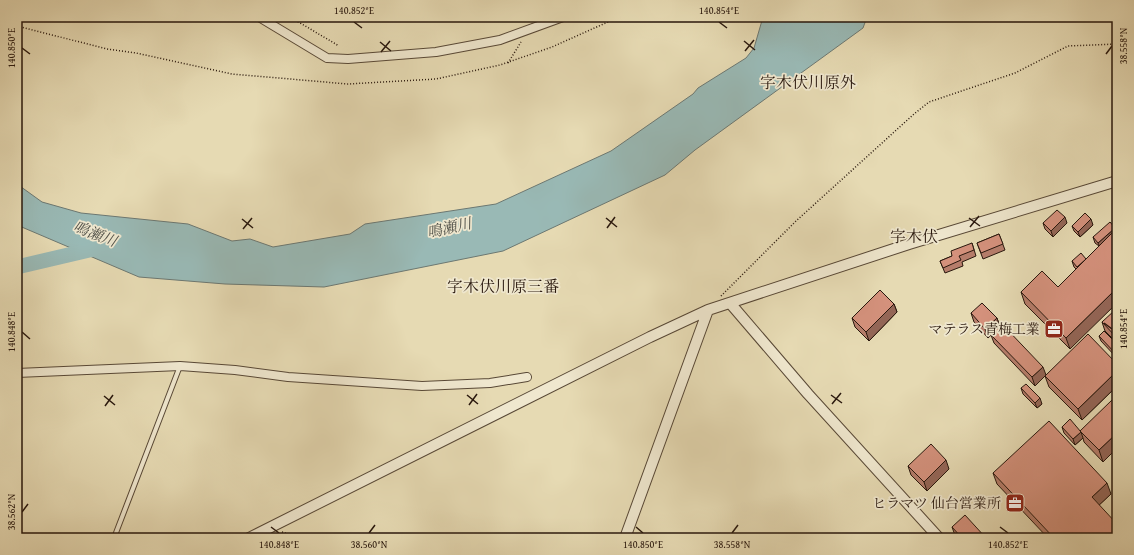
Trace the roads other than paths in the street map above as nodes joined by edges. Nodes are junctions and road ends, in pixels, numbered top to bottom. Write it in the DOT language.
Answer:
graph roads {
  1 [pos="259,17"];
  2 [pos="563,17"];
  3 [pos="1117,182"];
  4 [pos="730,303"];
  5 [pos="708,310"];
  6 [pos="180,366"];
  7 [pos="17,373"];
  8 [pos="527,377"];
  9 [pos="114,538"];
  10 [pos="249,538"];
  11 [pos="625,538"];
  12 [pos="939,538"];
  1 -- 2 [label="street"];
  3 -- 4 [label="street"];
  4 -- 5 [label="street"];
  4 -- 12 [label="street"];
  5 -- 10 [label="street"];
  5 -- 11 [label="street"];
  6 -- 7 [label="street"];
  6 -- 8 [label="street"];
  6 -- 9 [label="lane"];
}
